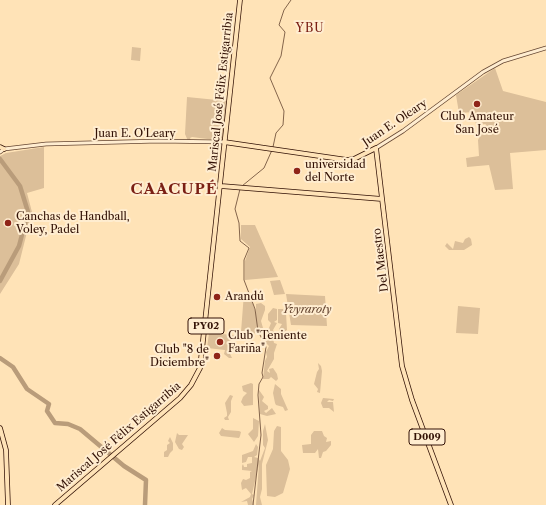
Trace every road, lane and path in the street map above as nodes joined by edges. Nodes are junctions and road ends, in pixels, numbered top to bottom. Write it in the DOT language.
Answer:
graph roads {
  1 [pos="240,0"];
  2 [pos="546,48"];
  3 [pos="184,137"];
  4 [pos="224,142"];
  5 [pos="185,143"];
  6 [pos="376,148"];
  7 [pos="1,149"];
  8 [pos="270,149"];
  9 [pos="221,186"];
  10 [pos="382,200"];
  11 [pos="0,428"];
  12 [pos="8,505"];
  13 [pos="55,505"];
  14 [pos="451,505"];
  1 -- 4 [label="main road, Mariscal José Félix Estigarribia / PY02"];
  2 -- 6 [label="street, Juan E. Oleary"];
  3 -- 5 [label="street"];
  4 -- 5 [label="street, Juan E. O'Leary"];
  4 -- 8 [label="main road, Juan E. O'Leary"];
  4 -- 9 [label="main road, Mariscal José Félix Estigarribia / PY02"];
  5 -- 7 [label="street, Juan E. O'Leary"];
  6 -- 8 [label="main road, Juan E. Oleary"];
  6 -- 10 [label="main road, Del Maestro / D009"];
  9 -- 10 [label="main road"];
  9 -- 13 [label="main road, Mariscal José Félix Estigarribia / PY02"];
  10 -- 14 [label="main road, Del Maestro / D009"];
  11 -- 12 [label="main road"];
}
